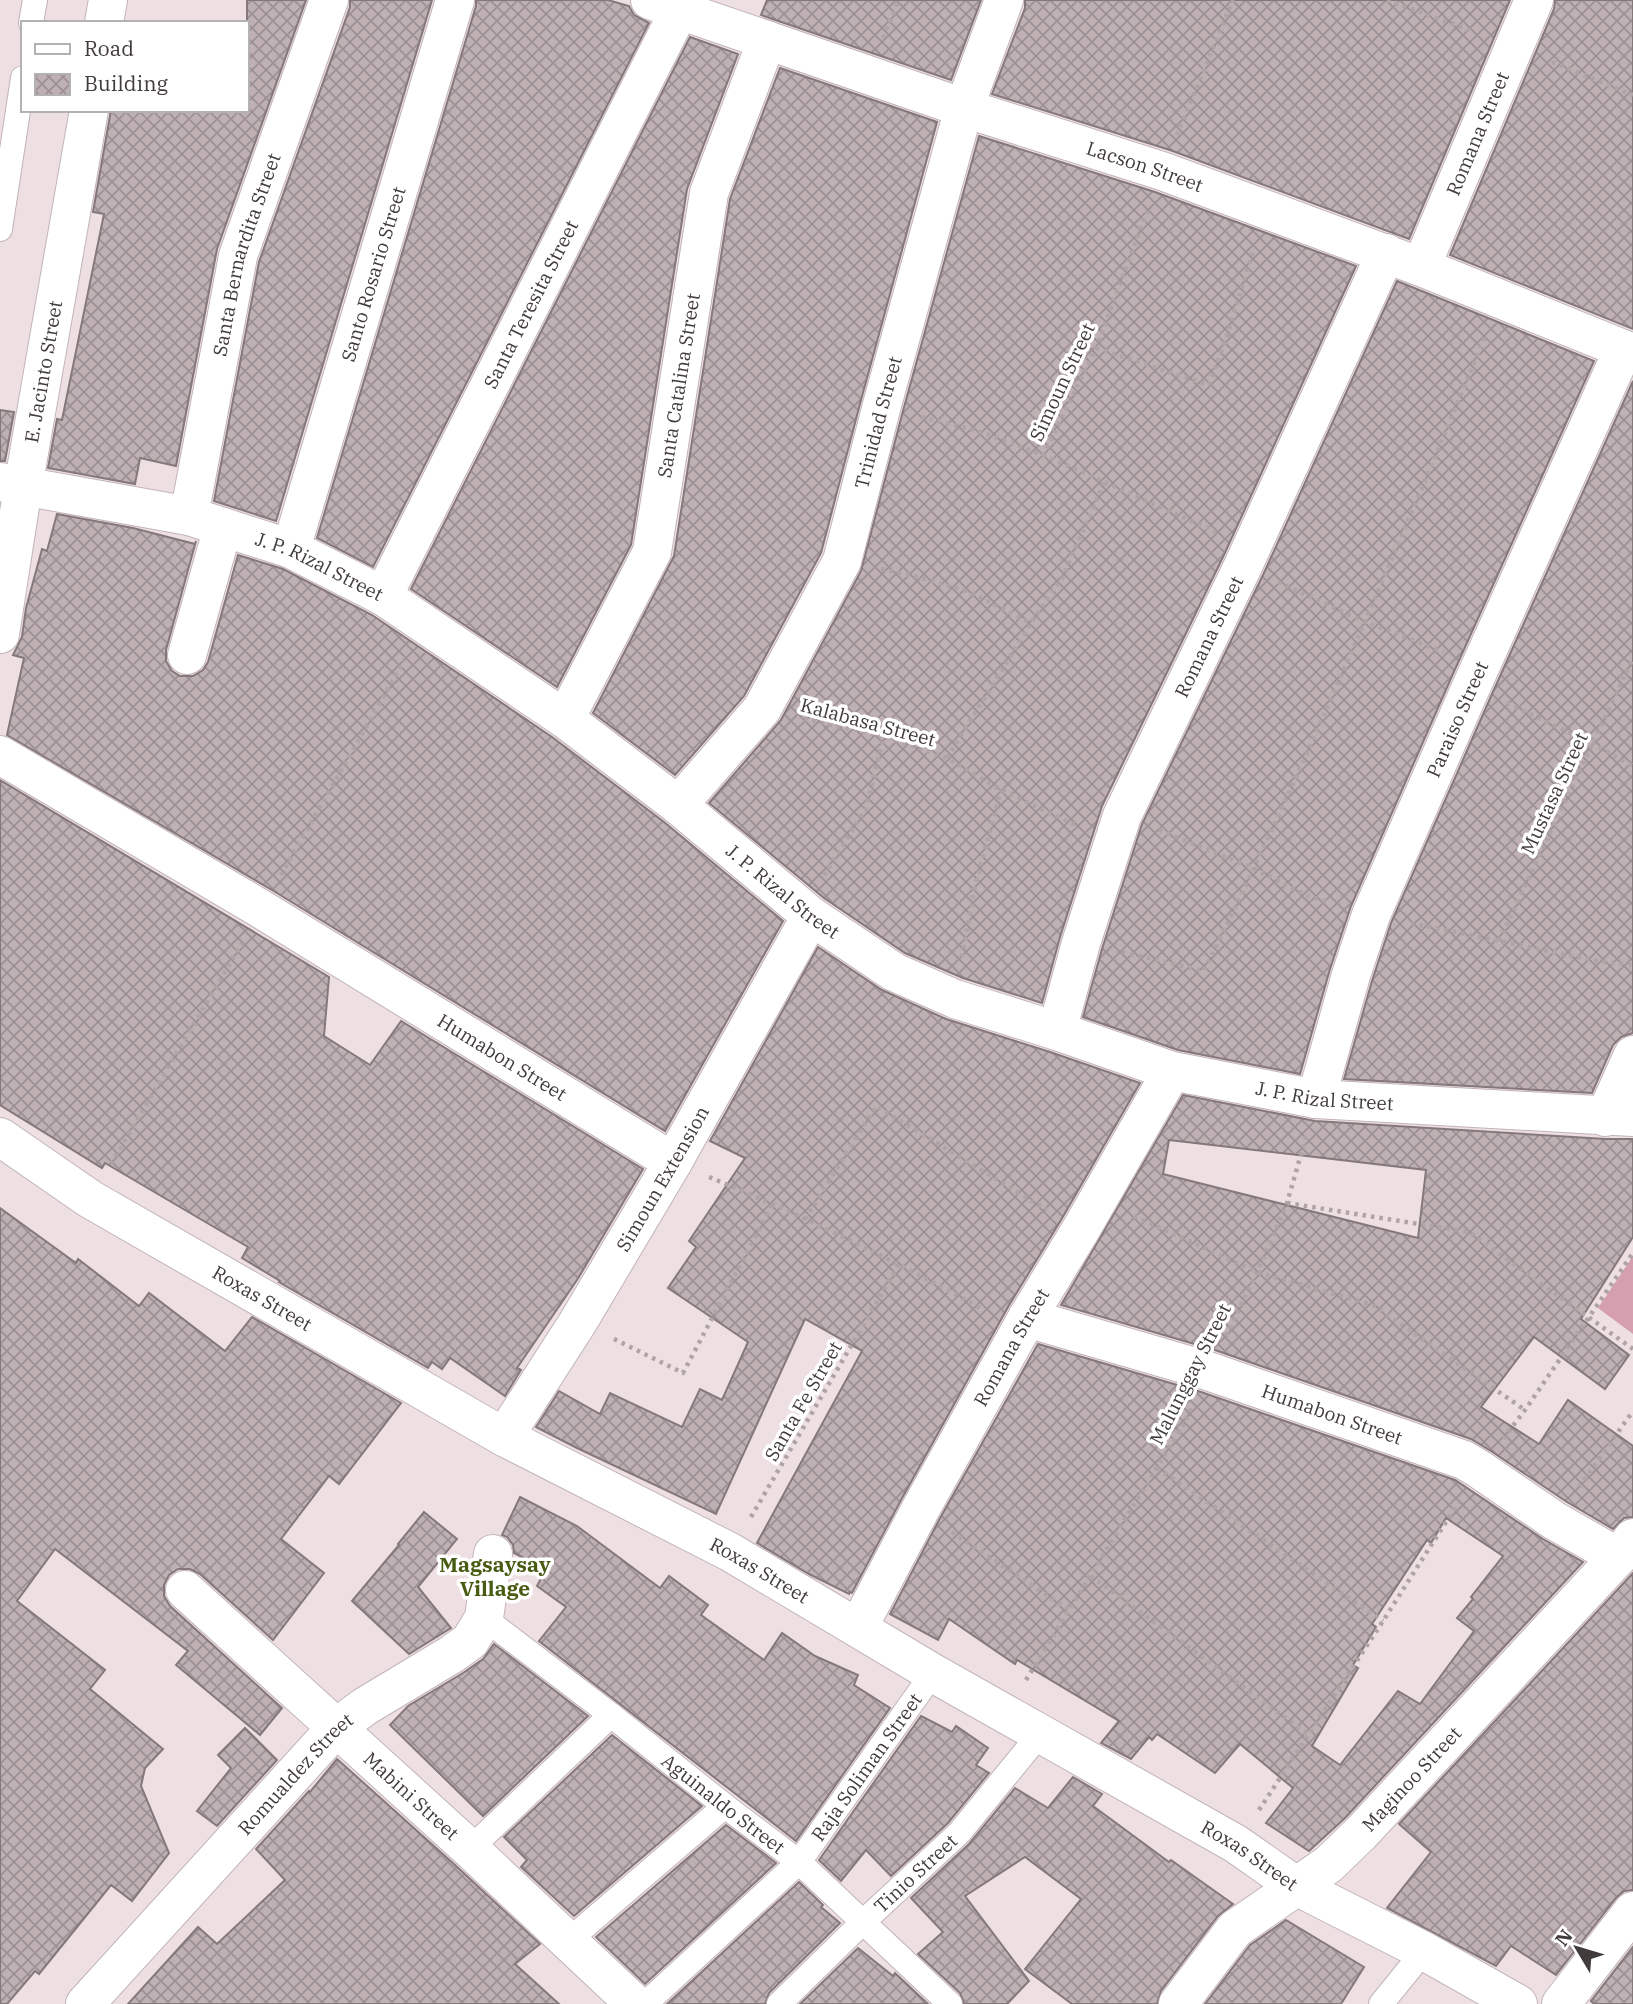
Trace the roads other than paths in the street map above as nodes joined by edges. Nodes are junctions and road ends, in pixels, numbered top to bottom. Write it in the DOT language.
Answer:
graph roads {
  1 [pos="34,0"];
  2 [pos="108,0"];
  3 [pos="329,0"];
  4 [pos="455,0"];
  5 [pos="1004,0"];
  6 [pos="1534,0"];
  7 [pos="664,6"];
  8 [pos="31,21"];
  9 [pos="104,21"];
  10 [pos="755,24"];
  11 [pos="21,91"];
  12 [pos="964,108"];
  13 [pos="89,112"];
  14 [pos="0,229"];
  15 [pos="1386,253"];
  16 [pos="1421,267"];
  17 [pos="1628,351"];
  18 [pos="12,485"];
  19 [pos="206,522"];
  20 [pos="291,550"];
  21 [pos="383,596"];
  22 [pos="0,634"];
  23 [pos="187,655"];
  24 [pos="565,719"];
  25 [pos="0,755"];
  26 [pos="678,806"];
  27 [pos="807,913"];
  28 [pos="1057,1031"];
  29 [pos="1633,1055"];
  30 [pos="1172,1071"];
  31 [pos="1316,1099"];
  32 [pos="1619,1117"];
  33 [pos="0,1137"];
  34 [pos="673,1162"];
  35 [pos="1024,1324"];
  36 [pos="504,1437"];
  37 [pos="1625,1547"];
  38 [pos="493,1554"];
  39 [pos="185,1590"];
  40 [pos="484,1618"];
  41 [pos="858,1628"];
  42 [pos="933,1673"];
  43 [pos="611,1715"];
  44 [pos="336,1728"];
  45 [pos="1040,1734"];
  46 [pos="725,1806"];
  47 [pos="470,1849"];
  48 [pos="799,1862"];
  49 [pos="1296,1886"];
  50 [pos="1633,1911"];
  51 [pos="863,1922"];
  52 [pos="568,1941"];
  53 [pos="1424,1951"];
  54 [pos="85,2004"];
  55 [pos="635,2004"];
  56 [pos="645,2004"];
  57 [pos="779,2004"];
  58 [pos="950,2004"];
  59 [pos="1178,2004"];
  60 [pos="1381,2004"];
  61 [pos="1518,2004"];
  62 [pos="1561,2004"];
  1 -- 8 [label="lane"];
  2 -- 9 [label="street"];
  3 -- 19 [label="street, Santa Bernardita Street"];
  4 -- 20 [label="street, Santo Rosario Street"];
  5 -- 12 [label="street, Trinidad Street"];
  6 -- 16 [label="street, Romana Street"];
  7 -- 10 [label="street, Lacson Street"];
  7 -- 21 [label="street, Santa Teresita Street"];
  10 -- 12 [label="street, Lacson Street"];
  10 -- 24 [label="street, Santa Catalina Street"];
  11 -- 14 [label="lane"];
  12 -- 15 [label="street, Lacson Street"];
  12 -- 26 [label="street, Trinidad Street"];
  13 -- 18 [label="street, E. Jacinto Street"];
  15 -- 16 [label="street, Lacson Street"];
  15 -- 28 [label="street, Romana Street"];
  16 -- 17 [label="street, Lacson Street"];
  17 -- 31 [label="street, Paraiso Street"];
  18 -- 19 [label="street, J. P. Rizal Street"];
  18 -- 22 [label="street, E. Jacinto Street"];
  19 -- 20 [label="street, J. P. Rizal Street"];
  19 -- 23 [label="street, Santa Bernardita Street"];
  20 -- 21 [label="street, J. P. Rizal Street"];
  21 -- 24 [label="street, J. P. Rizal Street"];
  24 -- 26 [label="street, J. P. Rizal Street"];
  25 -- 34 [label="street, Humabon Street"];
  26 -- 27 [label="street, J. P. Rizal Street"];
  27 -- 28 [label="street, J. P. Rizal Street"];
  27 -- 34 [label="street, Simoun Extension"];
  28 -- 30 [label="street, J. P. Rizal Street"];
  29 -- 32 [label="street"];
  30 -- 31 [label="street, J. P. Rizal Street"];
  30 -- 35 [label="street, Romana Street"];
  31 -- 32 [label="street, J. P. Rizal Street"];
  33 -- 36 [label="street, Roxas Street"];
  34 -- 36 [label="street, Simoun Extension"];
  35 -- 37 [label="street, Humabon Street"];
  35 -- 41 [label="street, Romana Street"];
  36 -- 41 [label="street, Roxas Street"];
  37 -- 49 [label="street, Maginoo Street"];
  38 -- 40 [label="street, Romualdez Street"];
  39 -- 44 [label="street, Mabini Street"];
  40 -- 43 [label="lane, Aguinaldo Street"];
  40 -- 44 [label="street, Romualdez Street"];
  41 -- 42 [label="street, Roxas Street"];
  42 -- 45 [label="street, Roxas Street"];
  42 -- 48 [label="lane, Raja Soliman Street"];
  43 -- 46 [label="lane, Aguinaldo Street"];
  43 -- 47 [label="lane"];
  44 -- 47 [label="street, Mabini Street"];
  44 -- 54 [label="street, Romualdez Street"];
  45 -- 49 [label="street, Roxas Street"];
  45 -- 51 [label="lane, Tinio Street"];
  46 -- 48 [label="lane, Aguinaldo Street"];
  46 -- 52 [label="lane"];
  47 -- 52 [label="street, Mabini Street"];
  48 -- 51 [label="lane, Aguinaldo Street"];
  48 -- 56 [label="lane, Raja Soliman Street"];
  49 -- 53 [label="street, Roxas Street"];
  49 -- 59 [label="street, Maginoo Street"];
  50 -- 62 [label="street"];
  51 -- 57 [label="lane, Tinio Street"];
  51 -- 58 [label="lane, Aguinaldo Street"];
  52 -- 55 [label="street, Mabini Street"];
  53 -- 60 [label="lane"];
  53 -- 61 [label="street, Roxas Street"];
}
